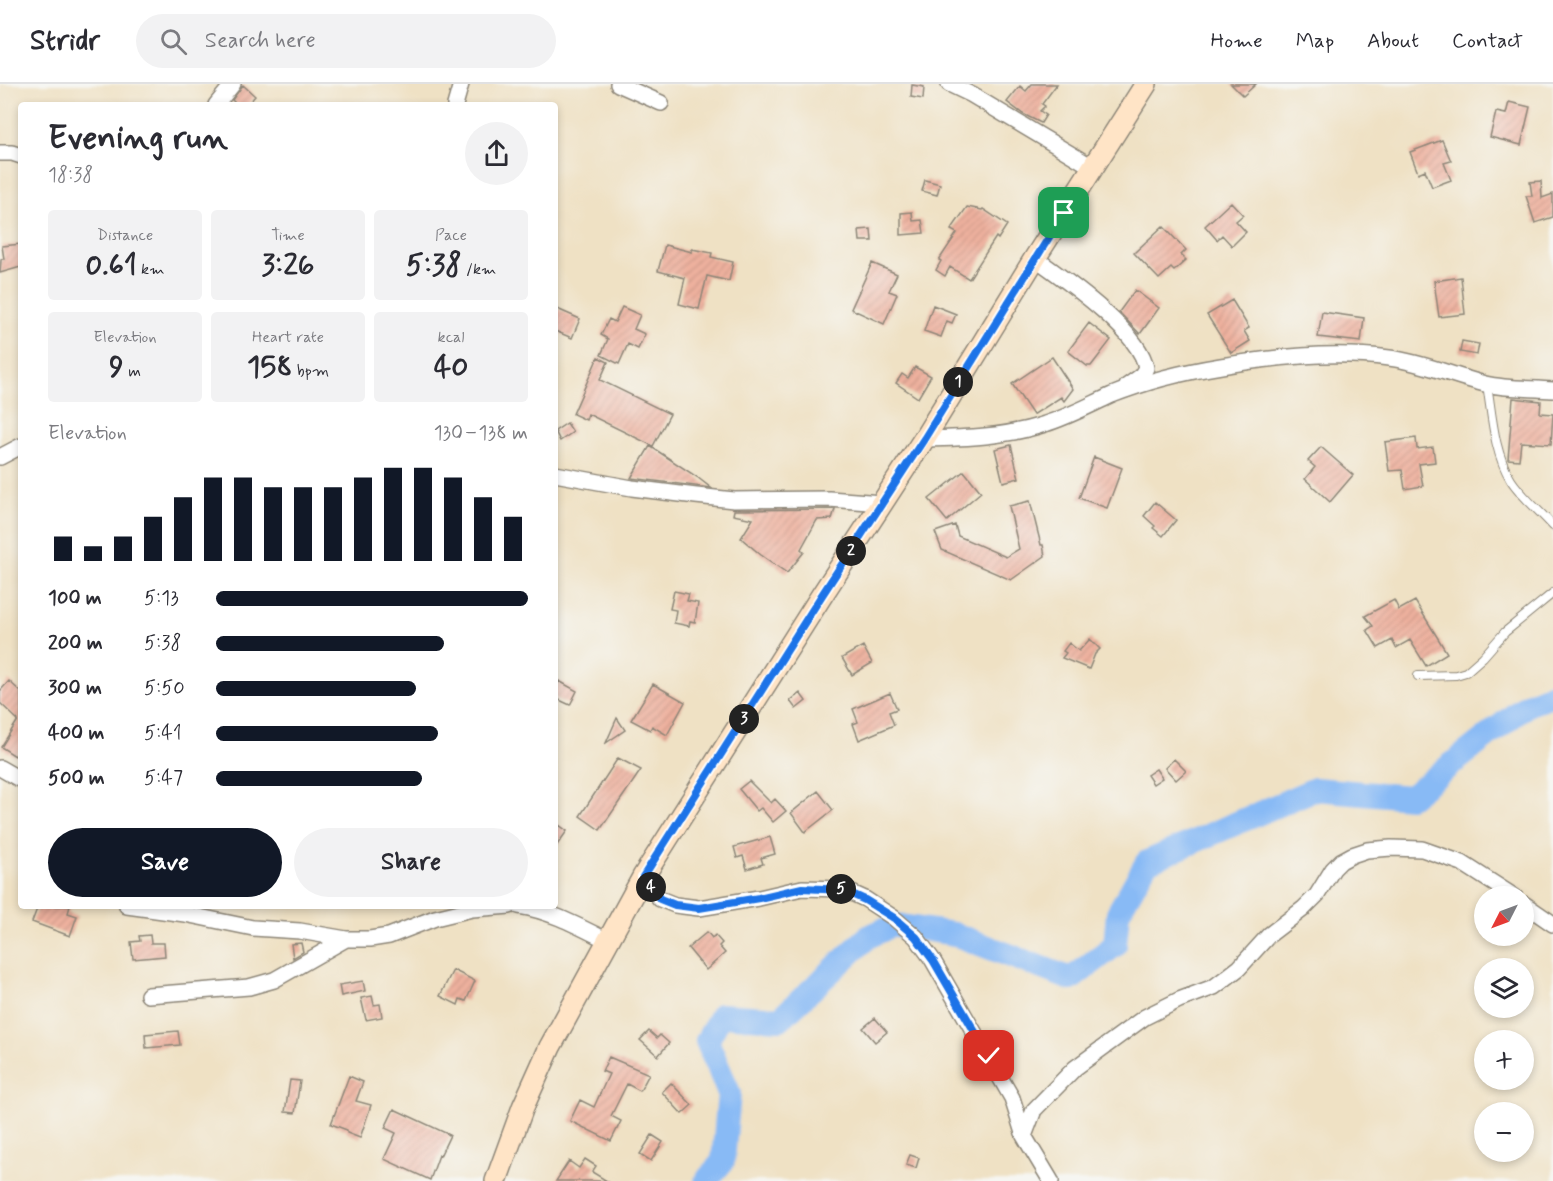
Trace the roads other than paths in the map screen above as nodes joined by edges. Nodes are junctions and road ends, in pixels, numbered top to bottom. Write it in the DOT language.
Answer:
graph roads {
  1 [pos="233,84"];
  2 [pos="461,84"];
  3 [pos="618,84"];
  4 [pos="949,84"];
  5 [pos="1146,84"];
  6 [pos="218,102"];
  7 [pos="456,102"];
  8 [pos="661,103"];
  9 [pos="0,153"];
  10 [pos="18,155"];
  11 [pos="1094,168"];
  12 [pos="1035,258"];
  13 [pos="1487,384"];
  14 [pos="1553,390"];
  15 [pos="1112,395"];
  16 [pos="924,439"];
  17 [pos="18,447"];
  18 [pos="0,456"];
  19 [pos="558,475"];
  20 [pos="882,504"];
  21 [pos="1553,526"];
  22 [pos="1553,593"];
  23 [pos="1418,676"];
  24 [pos="0,768"];
  25 [pos="18,778"];
  26 [pos="643,877"];
  27 [pos="1498,886"];
  28 [pos="149,909"];
  29 [pos="472,909"];
  30 [pos="537,909"];
  31 [pos="1534,911"];
  32 [pos="1553,924"];
  33 [pos="346,939"];
  34 [pos="608,941"];
  35 [pos="148,995"];
  36 [pos="1024,1136"];
  37 [pos="496,1181"];
  38 [pos="1051,1181"];
  1 -- 6 [label="street"];
  2 -- 7 [label="street"];
  3 -- 8 [label="street"];
  4 -- 11 [label="street"];
  5 -- 11 [label="main road"];
  9 -- 10 [label="street"];
  11 -- 12 [label="main road"];
  12 -- 15 [label="street"];
  12 -- 16 [label="main road"];
  13 -- 14 [label="street"];
  13 -- 15 [label="street"];
  13 -- 21 [label="lane"];
  15 -- 16 [label="street"];
  16 -- 20 [label="main road"];
  17 -- 18 [label="street"];
  19 -- 20 [label="street"];
  20 -- 26 [label="main road"];
  22 -- 23 [label="lane"];
  24 -- 25 [label="street"];
  26 -- 34 [label="main road"];
  26 -- 36 [label="street"];
  27 -- 36 [label="street"];
  28 -- 33 [label="street"];
  29 -- 33 [label="street"];
  30 -- 34 [label="street"];
  31 -- 32 [label="street"];
  33 -- 35 [label="street"];
  34 -- 37 [label="main road"];
  36 -- 38 [label="street"];
}
